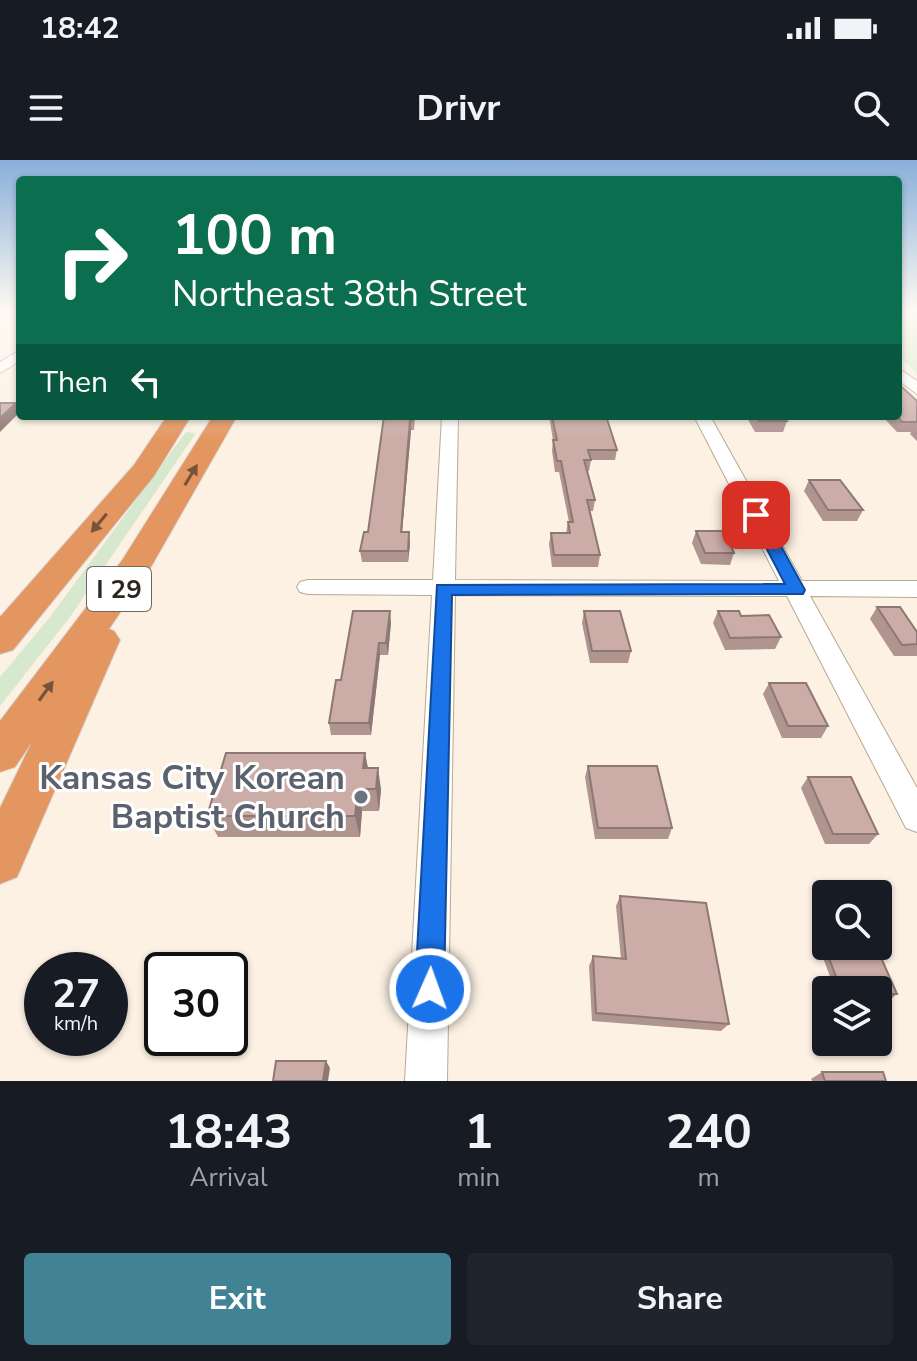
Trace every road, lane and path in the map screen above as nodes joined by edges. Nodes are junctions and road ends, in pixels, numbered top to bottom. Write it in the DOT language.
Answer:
graph roads {
  1 [pos="902,376"];
  2 [pos="917,389"];
  3 [pos="176,420"];
  4 [pos="223,420"];
  5 [pos="450,420"];
  6 [pos="704,420"];
  7 [pos="136,565"];
  8 [pos="308,587"];
  9 [pos="444,589"];
  10 [pos="917,589"];
  11 [pos="797,590"];
  12 [pos="0,641"];
  13 [pos="0,754"];
  14 [pos="917,818"];
  15 [pos="0,860"];
  16 [pos="426,1081"];
  1 -- 2 [label="street"];
  3 -- 12 [label="highway, I 29, one-way"];
  7 -- 4 [label="highway, I 29, one-way"];
  5 -- 9 [label="street"];
  6 -- 11 [label="street"];
  13 -- 7 [label="highway, I 29, one-way"];
  7 -- 15 [label="highway"];
  8 -- 9 [label="street"];
  9 -- 11 [label="street"];
  9 -- 16 [label="street"];
  10 -- 11 [label="street"];
  11 -- 14 [label="street"];
}
